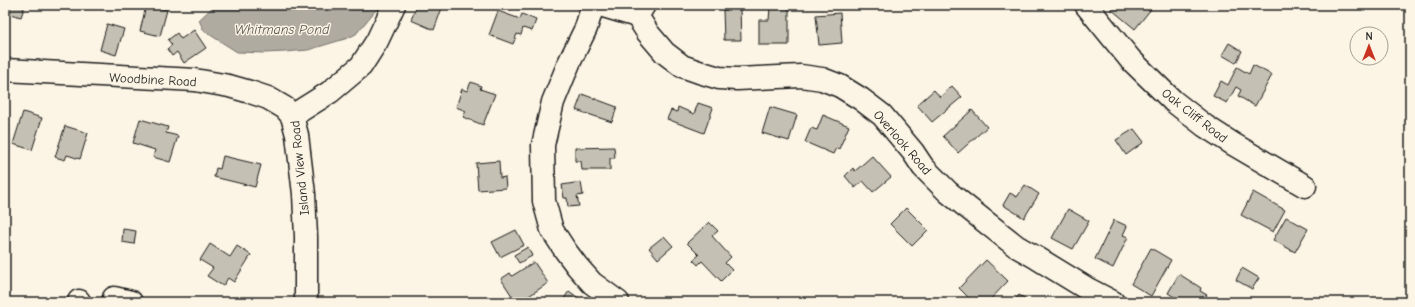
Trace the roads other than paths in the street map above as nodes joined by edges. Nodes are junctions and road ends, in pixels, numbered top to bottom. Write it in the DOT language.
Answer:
graph roads {
  1 [pos="394,5"];
  2 [pos="593,5"];
  3 [pos="600,5"];
  4 [pos="1086,5"];
  5 [pos="641,10"];
  6 [pos="5,70"];
  7 [pos="292,116"];
  8 [pos="1305,186"];
  9 [pos="113,302"];
  10 [pos="131,302"];
  11 [pos="306,302"];
  12 [pos="618,302"];
  13 [pos="1113,302"];
  1 -- 7 [label="street, Island View Road"];
  2 -- 12 [label="street"];
  3 -- 5 [label="street"];
  4 -- 8 [label="street, Oak Cliff Road"];
  5 -- 13 [label="street, Overlook Road"];
  6 -- 7 [label="street, Woodbine Road"];
  7 -- 11 [label="street, Island View Road"];
  9 -- 10 [label="street"];
}
